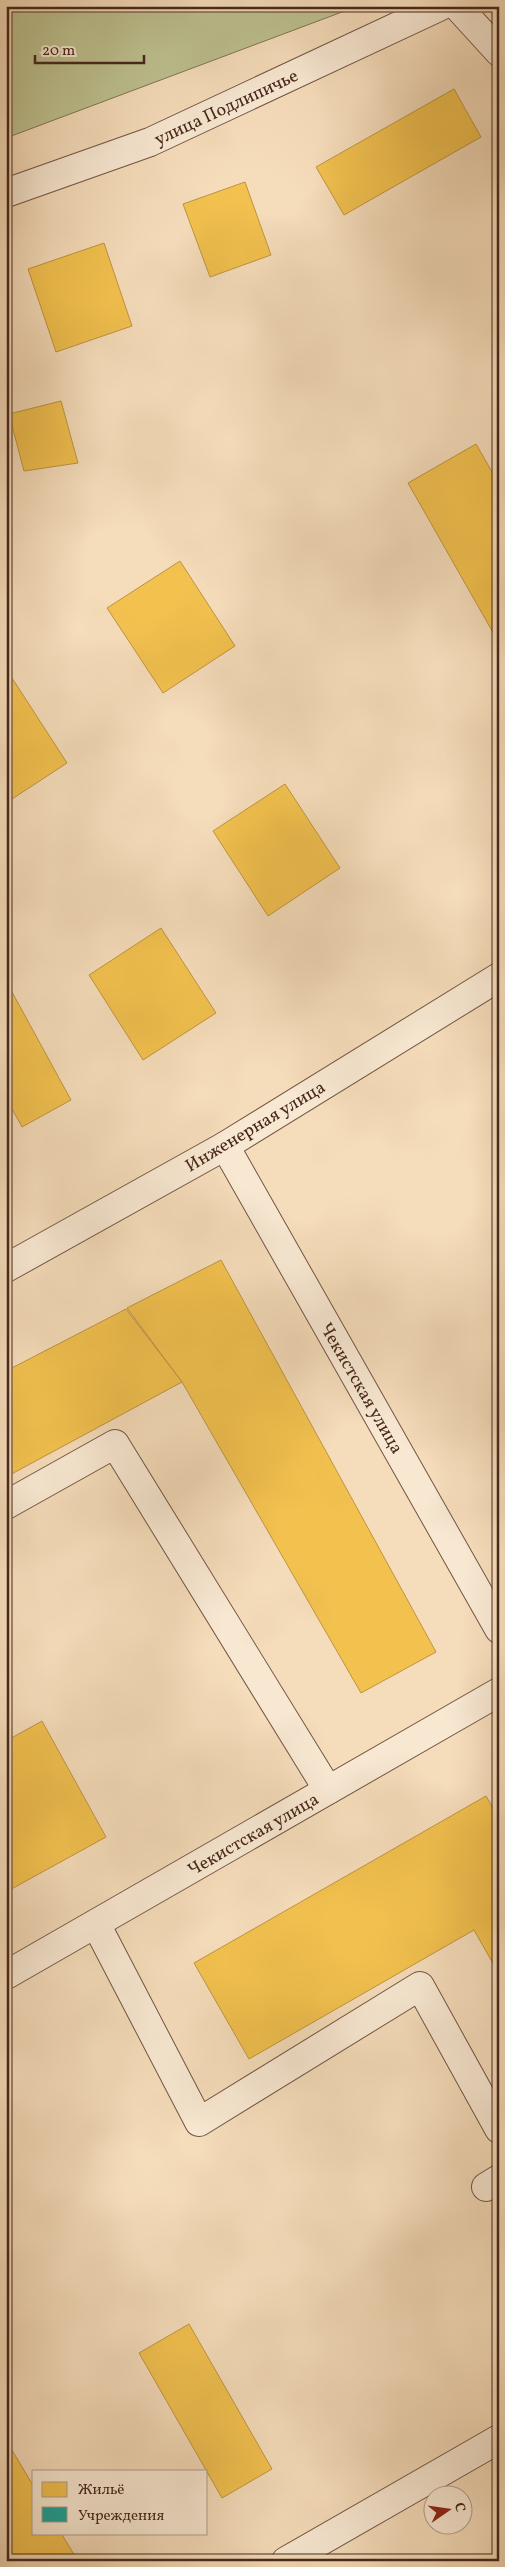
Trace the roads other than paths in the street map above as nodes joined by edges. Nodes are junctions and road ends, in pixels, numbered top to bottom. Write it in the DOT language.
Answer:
graph roads {
  1 [pos="441,6"];
  2 [pos="457,6"];
  3 [pos="499,52"];
  4 [pos="6,193"];
  5 [pos="499,976"];
  6 [pos="225,1146"];
  7 [pos="6,1268"];
  8 [pos="6,1506"];
  9 [pos="499,1629"];
  10 [pos="499,1692"];
  11 [pos="328,1790"];
  12 [pos="96,1924"];
  13 [pos="6,1975"];
  14 [pos="499,2129"];
  15 [pos="499,2439"];
  16 [pos="286,2561"];
  1 -- 4 [label="street, улица Подлипичье"];
  2 -- 3 [label="street"];
  5 -- 6 [label="street, Инженерная улица"];
  6 -- 7 [label="street, Инженерная улица"];
  6 -- 9 [label="street, Чекистская улица"];
  8 -- 11 [label="street"];
  10 -- 11 [label="street, Чекистская улица"];
  11 -- 12 [label="street, Чекистская улица"];
  12 -- 13 [label="street, Чекистская улица"];
  12 -- 14 [label="street"];
  15 -- 16 [label="street"];
}
